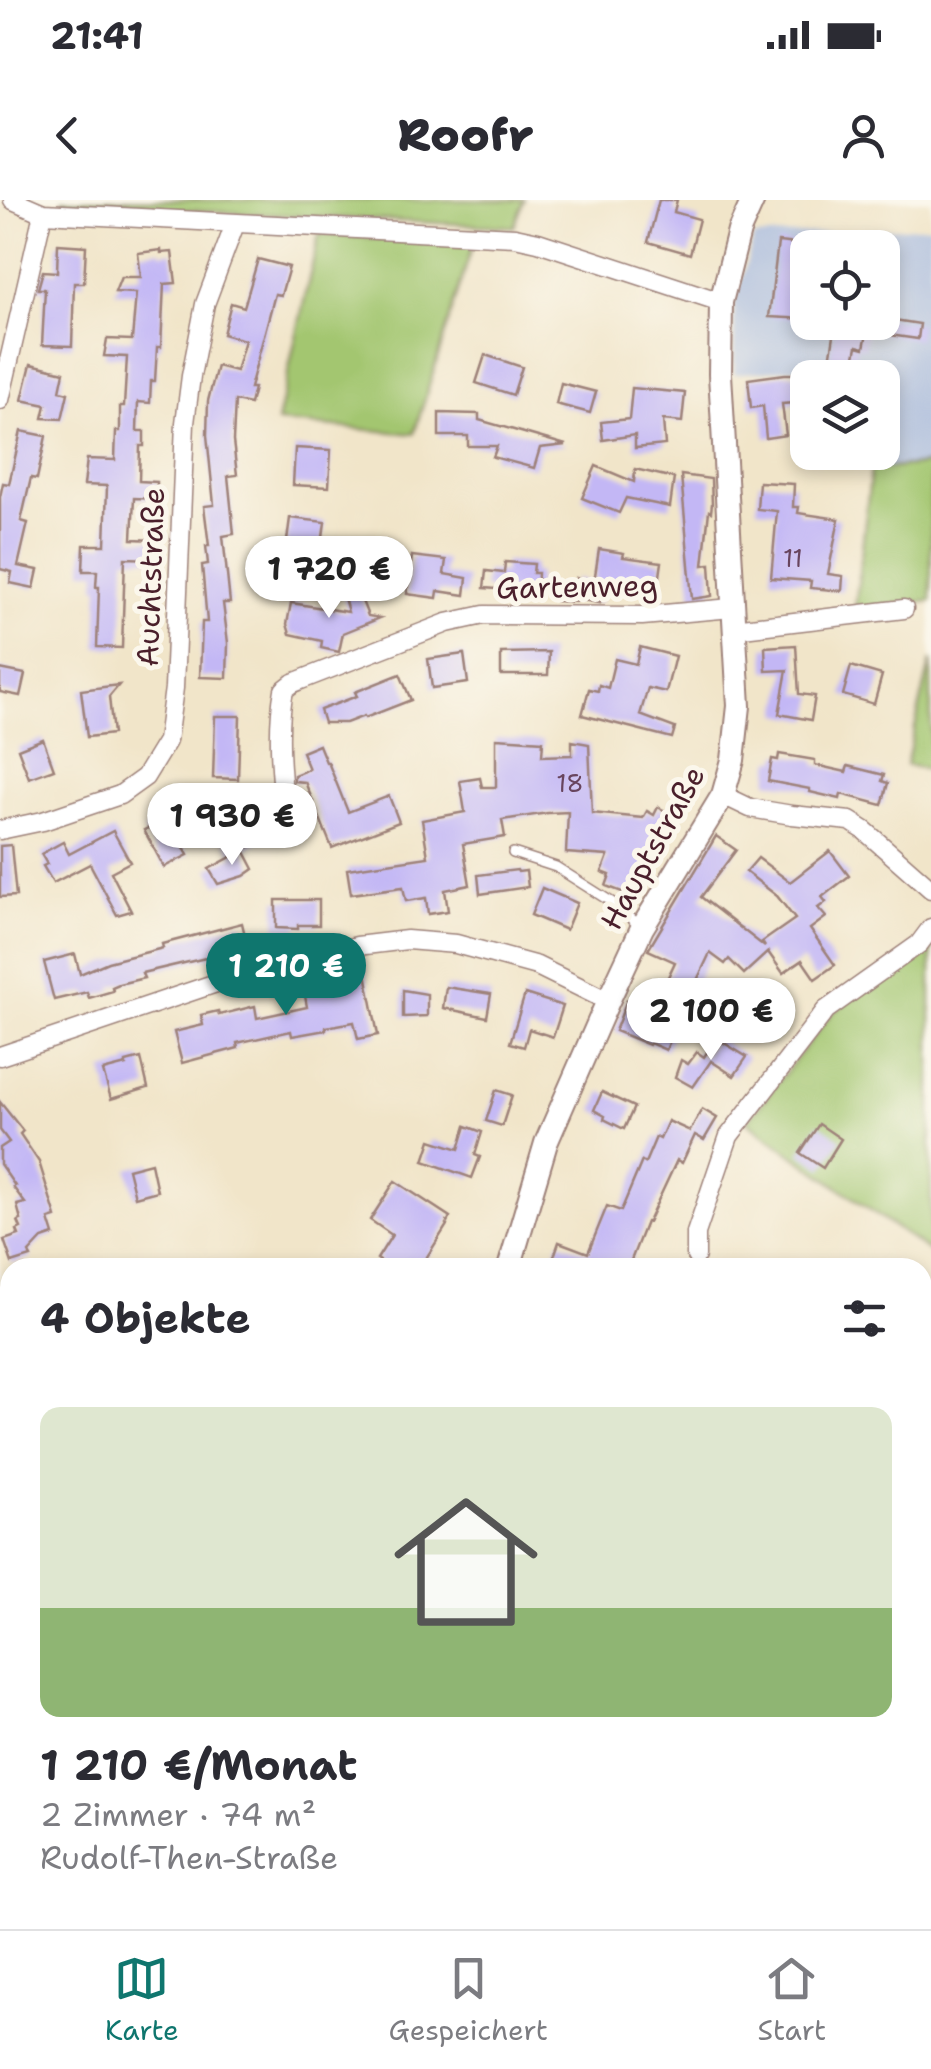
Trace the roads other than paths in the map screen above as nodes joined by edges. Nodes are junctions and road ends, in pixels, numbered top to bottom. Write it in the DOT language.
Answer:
graph roads {
  1 [pos="13,200"];
  2 [pos="753,200"];
  3 [pos="43,213"];
  4 [pos="235,224"];
  5 [pos="720,302"];
  6 [pos="0,400"];
  7 [pos="904,609"];
  8 [pos="733,619"];
  9 [pos="723,794"];
  10 [pos="0,830"];
  11 [pos="286,836"];
  12 [pos="513,853"];
  13 [pos="931,890"];
  14 [pos="642,928"];
  15 [pos="931,928"];
  16 [pos="608,1001"];
  17 [pos="0,1056"];
  18 [pos="696,1256"];
  19 [pos="512,1258"];
  1 -- 3 [label="street"];
  2 -- 5 [label="street, Hauptstraße"];
  3 -- 4 [label="street"];
  3 -- 6 [label="street"];
  4 -- 5 [label="street"];
  4 -- 10 [label="street, Auchtstraße"];
  5 -- 8 [label="street, Hauptstraße"];
  7 -- 8 [label="street, Gartenweg"];
  8 -- 9 [label="street, Hauptstraße"];
  8 -- 11 [label="street, Gartenweg"];
  9 -- 13 [label="street"];
  9 -- 14 [label="street, Hauptstraße"];
  12 -- 14 [label="lane"];
  14 -- 16 [label="street, Hauptstraße"];
  15 -- 18 [label="street"];
  16 -- 17 [label="street"];
  16 -- 19 [label="street, Hauptstraße"];
}
